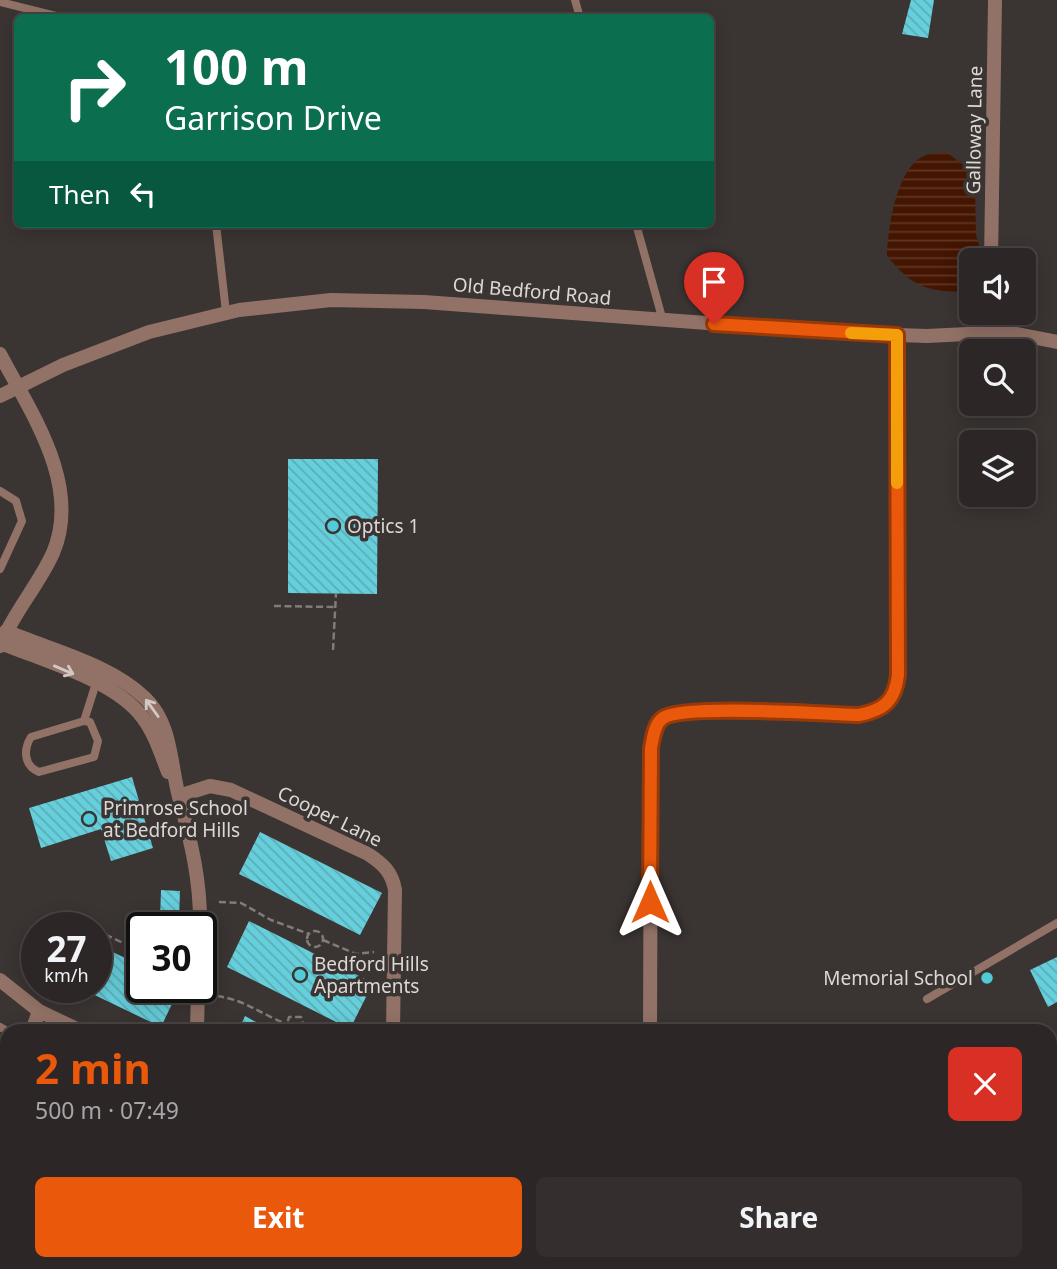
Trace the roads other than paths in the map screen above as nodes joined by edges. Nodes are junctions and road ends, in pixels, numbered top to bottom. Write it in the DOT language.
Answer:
graph roads {
  1 [pos="995,0"];
  2 [pos="0,2"];
  3 [pos="48,14"];
  4 [pos="216,228"];
  5 [pos="637,228"];
  6 [pos="991,248"];
  7 [pos="226,312"];
  8 [pos="663,321"];
  9 [pos="990,325"];
  10 [pos="990,332"];
  11 [pos="897,335"];
  12 [pos="1057,342"];
  13 [pos="0,354"];
  14 [pos="17,387"];
  15 [pos="0,396"];
  16 [pos="0,491"];
  17 [pos="0,569"];
  18 [pos="2,637"];
  19 [pos="96,683"];
  20 [pos="84,722"];
  21 [pos="179,796"];
  22 [pos="199,912"];
  23 [pos="1057,923"];
  24 [pos="0,981"];
  25 [pos="927,999"];
  26 [pos="198,1003"];
  27 [pos="39,1011"];
  28 [pos="34,1024"];
  29 [pos="66,1024"];
  30 [pos="197,1024"];
  31 [pos="393,1024"];
  32 [pos="650,1024"];
  1 -- 6 [label="street, Galloway Lane"];
  2 -- 3 [label="lane"];
  4 -- 7 [label="lane"];
  5 -- 8 [label="lane"];
  7 -- 8 [label="street, Old Bedford Road"];
  7 -- 14 [label="street, Old Bedford Road"];
  8 -- 11 [label="street, Old Bedford Road"];
  9 -- 10 [label="street"];
  10 -- 11 [label="street, Old Bedford Road"];
  10 -- 12 [label="street, Old Bedford Road"];
  11 -- 32 [label="street"];
  13 -- 14 [label="street"];
  14 -- 15 [label="street, Old Bedford Road"];
  14 -- 18 [label="street"];
  16 -- 17 [label="lane"];
  18 -- 19 [label="street, one-way"];
  21 -- 18 [label="street, one-way"];
  19 -- 20 [label="lane"];
  19 -- 21 [label="street"];
  20 -- 20 [label="lane"];
  21 -- 22 [label="street"];
  21 -- 31 [label="street, Cooper Lane"];
  23 -- 25 [label="lane"];
  24 -- 27 [label="street"];
  26 -- 30 [label="street"];
  27 -- 28 [label="street"];
  27 -- 29 [label="street"];
}
